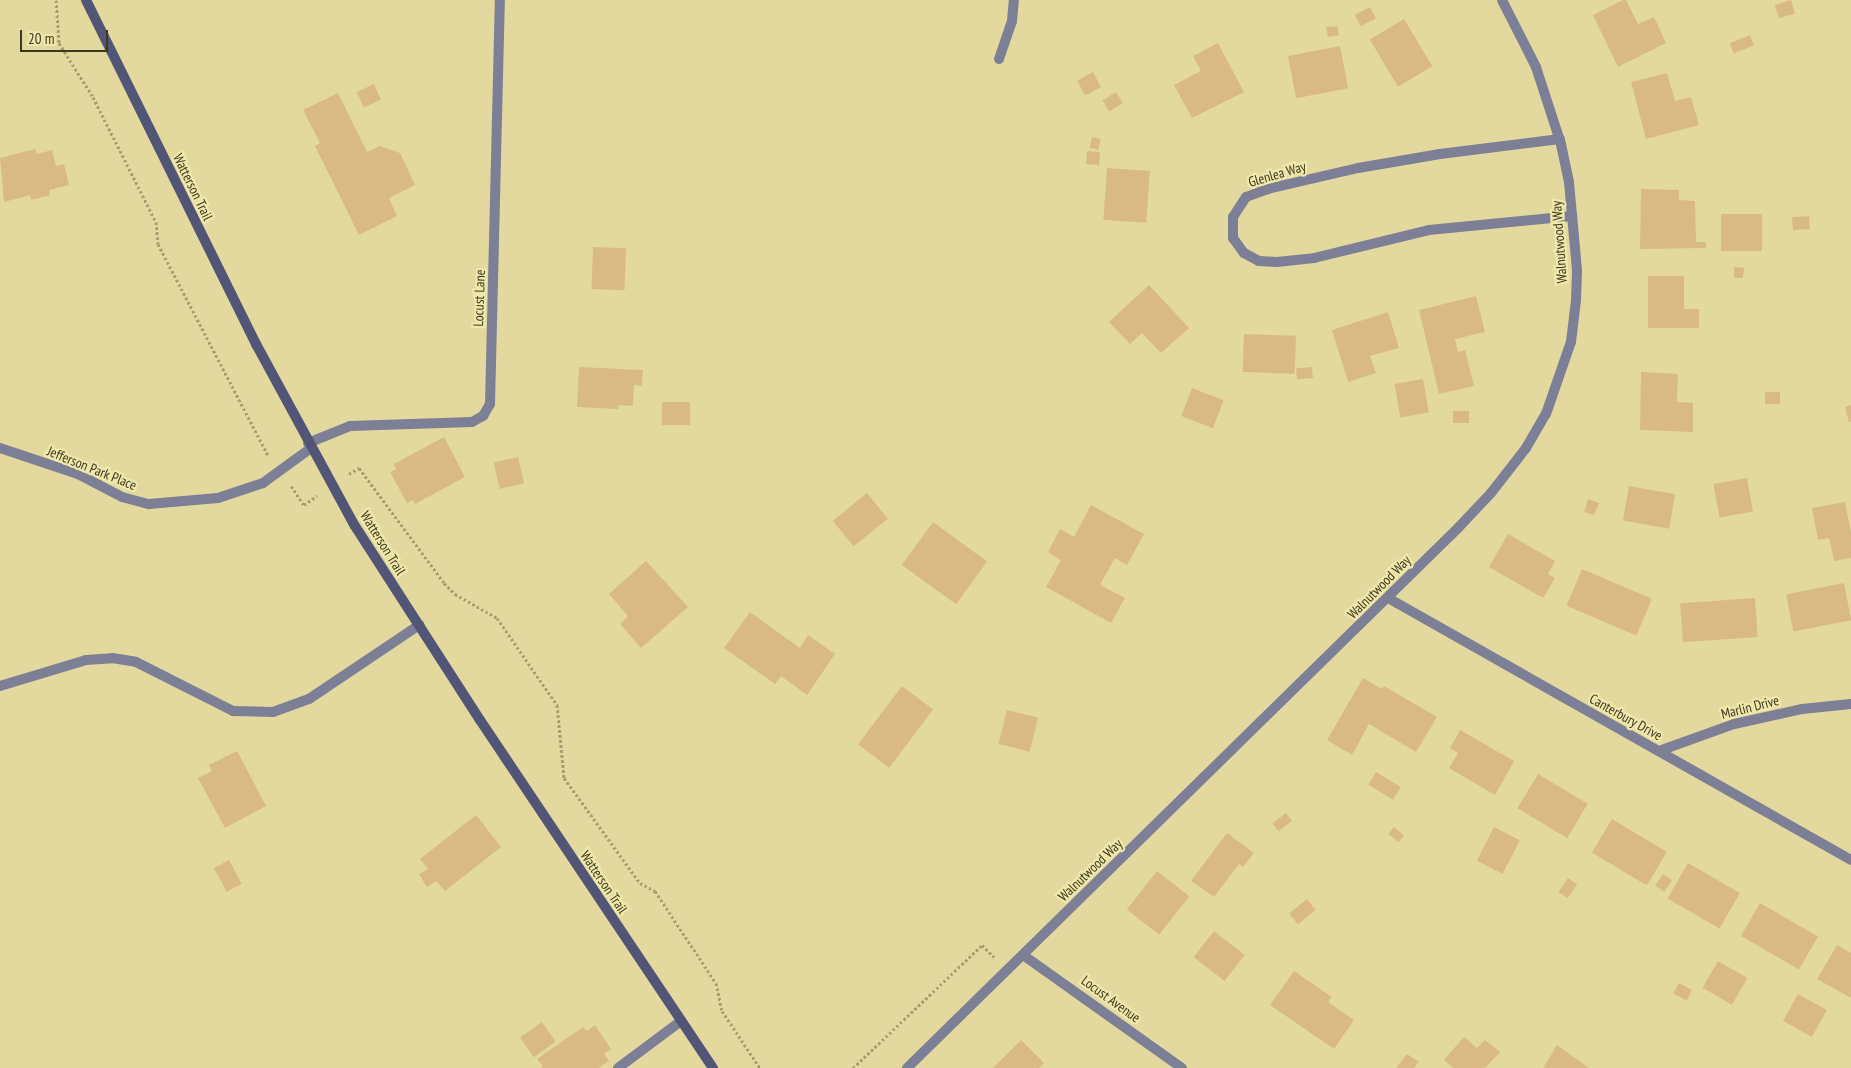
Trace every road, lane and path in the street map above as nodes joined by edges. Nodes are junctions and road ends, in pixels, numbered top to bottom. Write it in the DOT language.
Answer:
graph roads {
  1 [pos="86,0"];
  2 [pos="500,0"];
  3 [pos="1014,0"];
  4 [pos="1502,0"];
  5 [pos="999,60"];
  6 [pos="1560,139"];
  7 [pos="1572,216"];
  8 [pos="310,446"];
  9 [pos="0,448"];
  10 [pos="1388,598"];
  11 [pos="418,625"];
  12 [pos="516,647"];
  13 [pos="0,686"];
  14 [pos="1851,704"];
  15 [pos="1659,751"];
  16 [pos="1851,860"];
  17 [pos="1023,955"];
  18 [pos="1007,971"];
  19 [pos="681,1021"];
  20 [pos="618,1068"];
  21 [pos="713,1068"];
  22 [pos="760,1068"];
  23 [pos="853,1068"];
  24 [pos="907,1068"];
  25 [pos="1182,1068"];
  1 -- 8 [label="main road, Watterson Trail"];
  2 -- 8 [label="street, Locust Lane"];
  3 -- 5 [label="street"];
  4 -- 6 [label="street, Walnutwood Way"];
  6 -- 7 [label="street, Walnutwood Way"];
  6 -- 7 [label="street, Glenlea Way"];
  7 -- 10 [label="street, Walnutwood Way"];
  8 -- 9 [label="street, Jefferson Park Place"];
  8 -- 11 [label="main road, Watterson Trail"];
  10 -- 15 [label="street, Canterbury Drive"];
  10 -- 17 [label="street, Walnutwood Way"];
  11 -- 13 [label="street"];
  11 -- 19 [label="main road, Watterson Trail"];
  12 -- 22 [label="path"];
  14 -- 15 [label="street, Marlin Drive"];
  15 -- 16 [label="street, Canterbury Drive"];
  17 -- 18 [label="street, Walnutwood Way"];
  17 -- 25 [label="street, Locust Avenue"];
  18 -- 23 [label="path"];
  18 -- 24 [label="street, Walnutwood Way"];
  19 -- 20 [label="street"];
  19 -- 21 [label="main road, Watterson Trail"];
}
